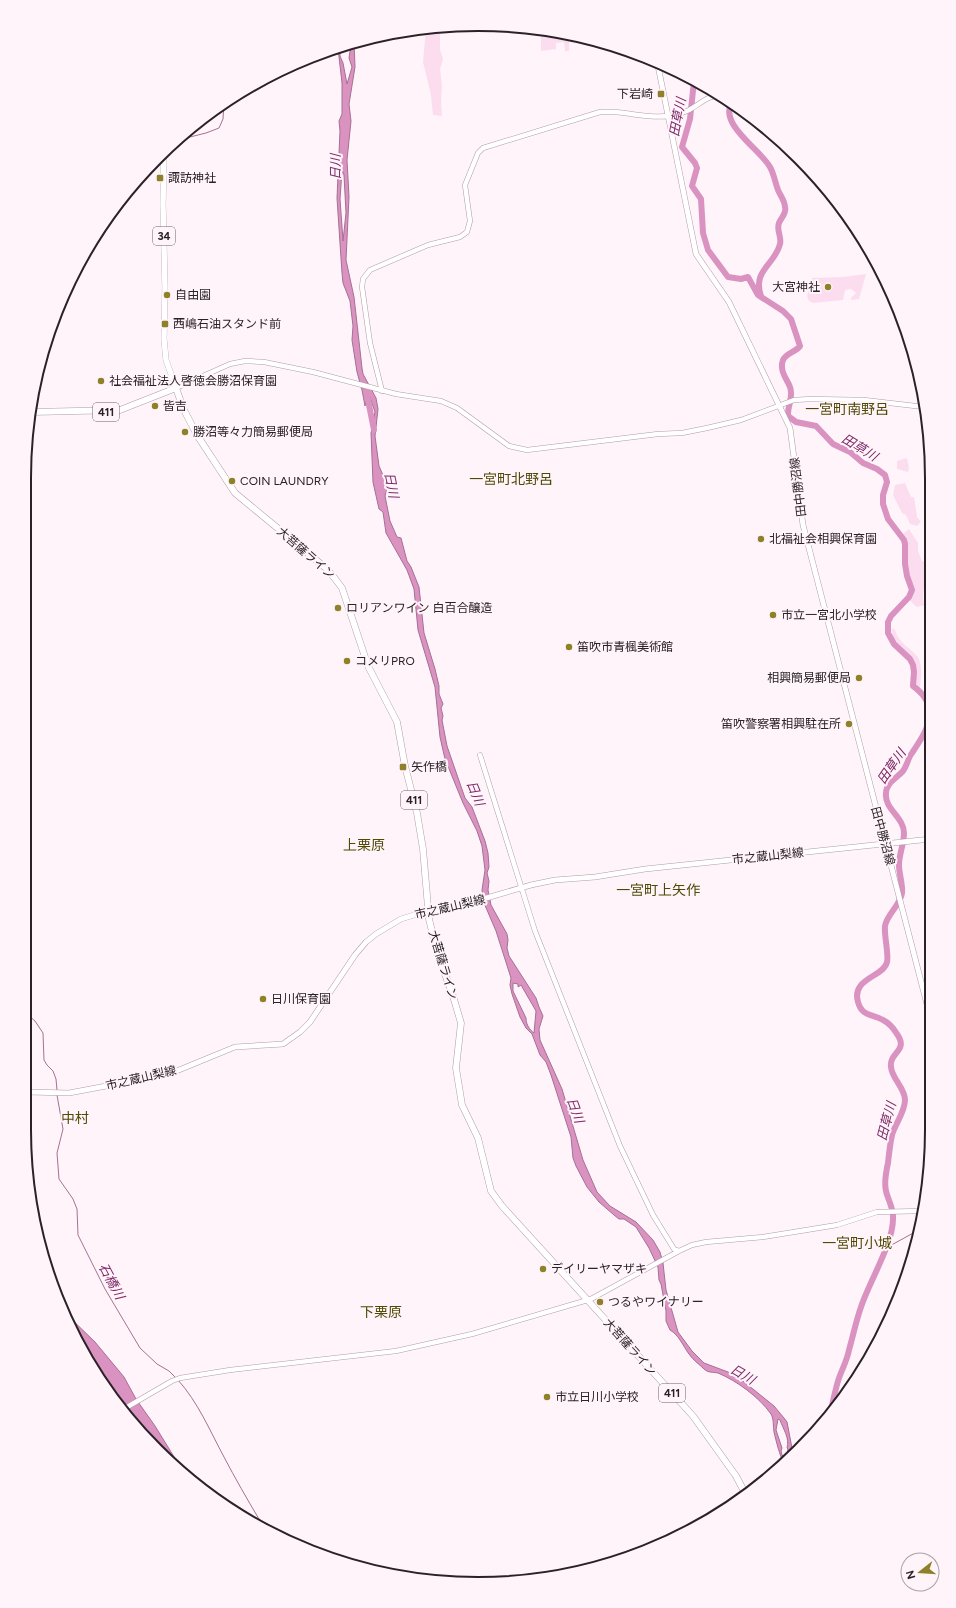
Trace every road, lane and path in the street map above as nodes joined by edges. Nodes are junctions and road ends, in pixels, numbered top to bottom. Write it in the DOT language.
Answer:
graph roads {
  1 [pos="658,69"];
  2 [pos="712,97"];
  3 [pos="668,116"];
  4 [pos="164,160"];
  5 [pos="176,388"];
  6 [pos="380,390"];
  7 [pos="780,406"];
  8 [pos="919,406"];
  9 [pos="36,412"];
  10 [pos="480,755"];
  11 [pos="925,840"];
  12 [pos="885,843"];
  13 [pos="522,888"];
  14 [pos="428,912"];
  15 [pos="925,996"];
  16 [pos="31,1092"];
  17 [pos="917,1211"];
  18 [pos="679,1251"];
  19 [pos="588,1300"];
  20 [pos="127,1407"];
  21 [pos="743,1490"];
  1 -- 3 [label="main road, 田中勝沼線"];
  2 -- 3 [label="street"];
  3 -- 6 [label="street"];
  3 -- 7 [label="main road, 田中勝沼線"];
  4 -- 5 [label="main road, 34"];
  5 -- 6 [label="street"];
  5 -- 9 [label="highway, 411"];
  5 -- 14 [label="highway, 大菩薩ライン / 411"];
  6 -- 7 [label="street"];
  7 -- 8 [label="street"];
  7 -- 12 [label="main road, 田中勝沼線"];
  10 -- 13 [label="street"];
  11 -- 12 [label="main road, 市之蔵山梨線"];
  12 -- 13 [label="main road, 市之蔵山梨線"];
  12 -- 15 [label="main road, 田中勝沼線"];
  13 -- 14 [label="main road, 市之蔵山梨線"];
  13 -- 18 [label="street"];
  14 -- 16 [label="main road, 市之蔵山梨線"];
  14 -- 19 [label="highway, 大菩薩ライン / 411"];
  17 -- 18 [label="street"];
  18 -- 19 [label="street"];
  19 -- 20 [label="street"];
  19 -- 21 [label="highway, 大菩薩ライン / 411"];
}
